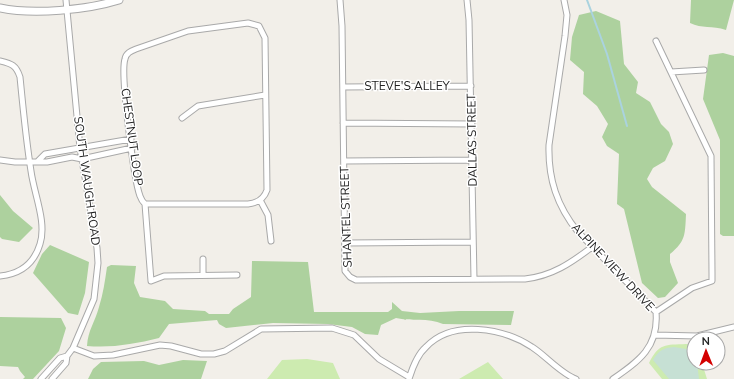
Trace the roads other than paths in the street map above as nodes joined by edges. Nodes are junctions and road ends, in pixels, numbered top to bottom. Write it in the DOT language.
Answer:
graph roads {
  1 [pos="66,0"];
  2 [pos="119,0"];
  3 [pos="340,0"];
  4 [pos="467,0"];
  5 [pos="564,0"];
  6 [pos="0,8"];
  7 [pos="66,9"];
  8 [pos="656,41"];
  9 [pos="0,61"];
  10 [pos="704,70"];
  11 [pos="671,72"];
  12 [pos="471,86"];
  13 [pos="343,87"];
  14 [pos="265,95"];
  15 [pos="182,118"];
  16 [pos="344,123"];
  17 [pos="472,124"];
  18 [pos="131,139"];
  19 [pos="80,148"];
  20 [pos="132,148"];
  21 [pos="82,158"];
  22 [pos="0,160"];
  23 [pos="472,160"];
  24 [pos="38,161"];
  25 [pos="344,161"];
  26 [pos="30,162"];
  27 [pos="260,200"];
  28 [pos="145,204"];
  29 [pos="271,241"];
  30 [pos="473,242"];
  31 [pos="346,243"];
  32 [pos="592,247"];
  33 [pos="204,259"];
  34 [pos="203,275"];
  35 [pos="237,275"];
  36 [pos="0,276"];
  37 [pos="474,279"];
  38 [pos="656,312"];
  39 [pos="734,326"];
  40 [pos="655,335"];
  41 [pos="73,348"];
  42 [pos="67,356"];
  43 [pos="409,378"];
  44 [pos="41,379"];
  45 [pos="52,379"];
  46 [pos="575,379"];
  47 [pos="613,379"];
  1 -- 7 [label="street, SOUTH WAUGH ROAD"];
  2 -- 7 [label="street"];
  3 -- 13 [label="street, SHANTEL STREET"];
  4 -- 12 [label="street, DALLAS STREET"];
  5 -- 32 [label="street, ALPINE VIEW DRIVE"];
  6 -- 7 [label="street"];
  7 -- 19 [label="street, SOUTH WAUGH ROAD"];
  8 -- 11 [label="street"];
  9 -- 26 [label="street"];
  10 -- 11 [label="street"];
  11 -- 38 [label="street"];
  12 -- 13 [label="street, STEVE'S ALLEY"];
  12 -- 17 [label="street, DALLAS STREET"];
  13 -- 16 [label="street, SHANTEL STREET"];
  14 -- 15 [label="street"];
  14 -- 18 [label="street, CHESTNUT LOOP"];
  14 -- 27 [label="street, CHESTNUT LOOP"];
  16 -- 17 [label="street"];
  16 -- 25 [label="street, SHANTEL STREET"];
  17 -- 23 [label="street, DALLAS STREET"];
  18 -- 19 [label="street"];
  18 -- 20 [label="street, CHESTNUT LOOP"];
  19 -- 21 [label="street, SOUTH WAUGH ROAD"];
  19 -- 24 [label="street"];
  20 -- 21 [label="street"];
  20 -- 28 [label="street, CHESTNUT LOOP"];
  21 -- 24 [label="street"];
  21 -- 41 [label="street, SOUTH WAUGH ROAD"];
  22 -- 26 [label="street"];
  23 -- 25 [label="street"];
  23 -- 30 [label="street, DALLAS STREET"];
  24 -- 26 [label="street"];
  25 -- 31 [label="street, SHANTEL STREET"];
  26 -- 36 [label="street"];
  27 -- 28 [label="street"];
  27 -- 29 [label="street"];
  28 -- 34 [label="street, CHESTNUT LOOP"];
  30 -- 31 [label="street"];
  30 -- 37 [label="street, DALLAS STREET"];
  31 -- 37 [label="street, SHANTEL STREET"];
  32 -- 37 [label="street, SHANTEL STREET"];
  32 -- 38 [label="street, ALPINE VIEW DRIVE"];
  33 -- 34 [label="street"];
  34 -- 35 [label="street"];
  38 -- 40 [label="street, ALPINE VIEW DRIVE"];
  39 -- 40 [label="street"];
  40 -- 47 [label="street, ALPINE VIEW DRIVE"];
  41 -- 42 [label="street, SOUTH WAUGH ROAD"];
  41 -- 43 [label="street"];
  42 -- 44 [label="street, SOUTH WAUGH ROAD"];
  42 -- 45 [label="street, SOUTH WAUGH ROAD"];
  43 -- 46 [label="street"];
}
